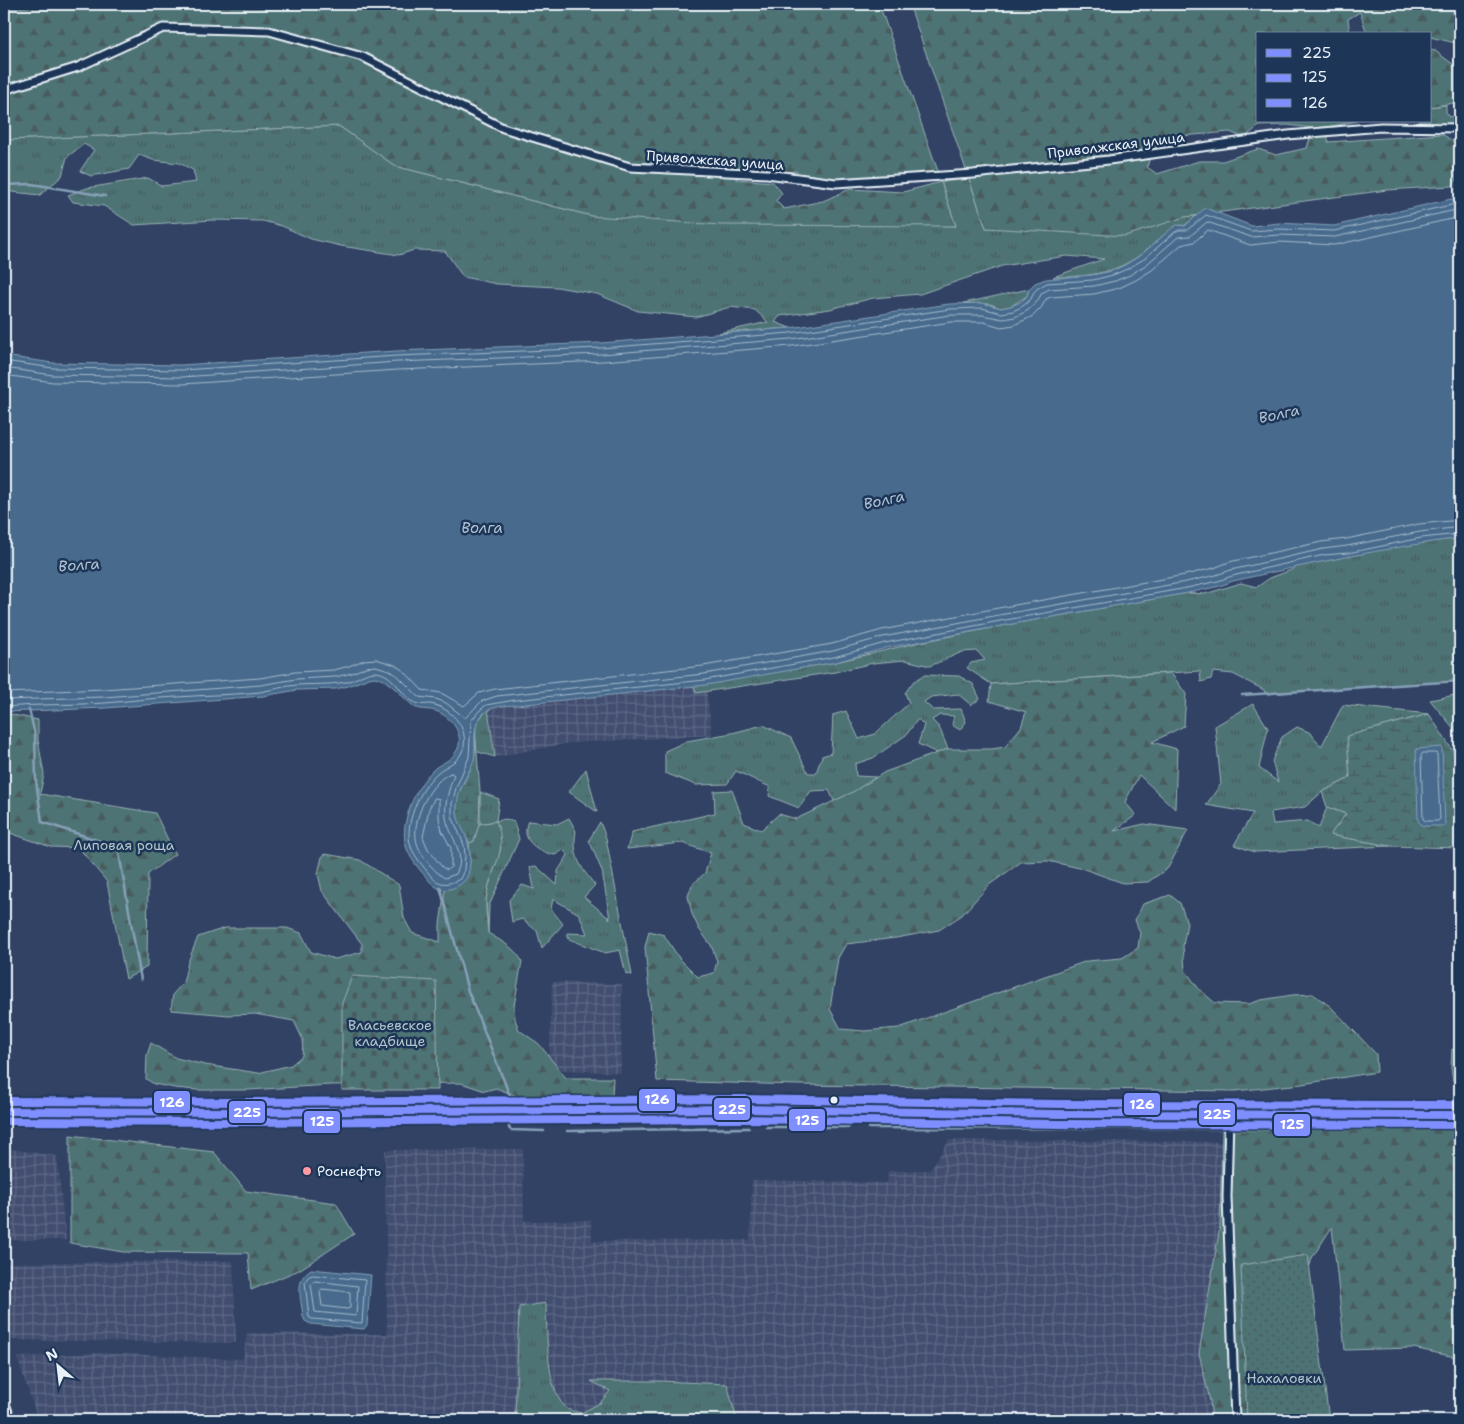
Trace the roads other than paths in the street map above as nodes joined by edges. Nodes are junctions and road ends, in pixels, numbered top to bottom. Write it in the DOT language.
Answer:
graph roads {
  1 [pos="4,90"];
  2 [pos="1460,128"];
  3 [pos="4,1111"];
  4 [pos="1226,1114"];
  5 [pos="1460,1115"];
  6 [pos="4,1401"];
  7 [pos="11,1420"];
  8 [pos="1234,1420"];
  1 -- 2 [label="street, Приволжская улица"];
  3 -- 4 [label="main road"];
  4 -- 5 [label="main road"];
  4 -- 8 [label="street"];
  6 -- 7 [label="street"];
}
